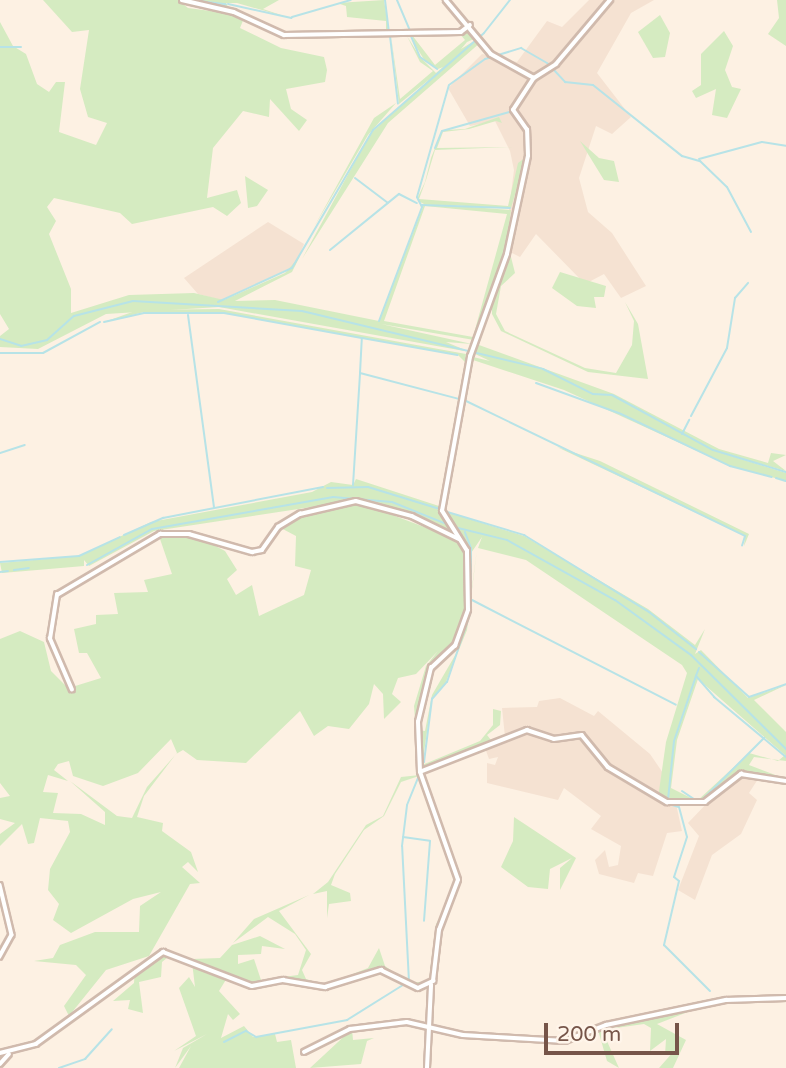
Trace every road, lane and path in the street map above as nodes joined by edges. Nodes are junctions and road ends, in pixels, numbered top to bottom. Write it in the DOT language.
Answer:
graph roads {
  1 [pos="182,0"];
  2 [pos="446,0"];
  3 [pos="610,0"];
  4 [pos="470,26"];
  5 [pos="534,78"];
  6 [pos="461,539"];
  7 [pos="72,690"];
  8 [pos="420,772"];
  9 [pos="786,781"];
  10 [pos="0,885"];
  11 [pos="0,957"];
  12 [pos="431,985"];
  13 [pos="786,998"];
  14 [pos="428,1027"];
  15 [pos="10,1052"];
  16 [pos="304,1052"];
  17 [pos="0,1053"];
  18 [pos="0,1064"];
  19 [pos="428,1068"];
  1 -- 4 [label="street"];
  2 -- 4 [label="street"];
  3 -- 5 [label="street"];
  4 -- 5 [label="street"];
  5 -- 6 [label="street"];
  6 -- 7 [label="street"];
  6 -- 8 [label="street"];
  8 -- 9 [label="street"];
  8 -- 12 [label="street"];
  10 -- 11 [label="street"];
  12 -- 14 [label="street"];
  12 -- 15 [label="street"];
  13 -- 14 [label="street"];
  14 -- 16 [label="street"];
  14 -- 19 [label="street"];
  15 -- 17 [label="street"];
  15 -- 18 [label="street"];
}
